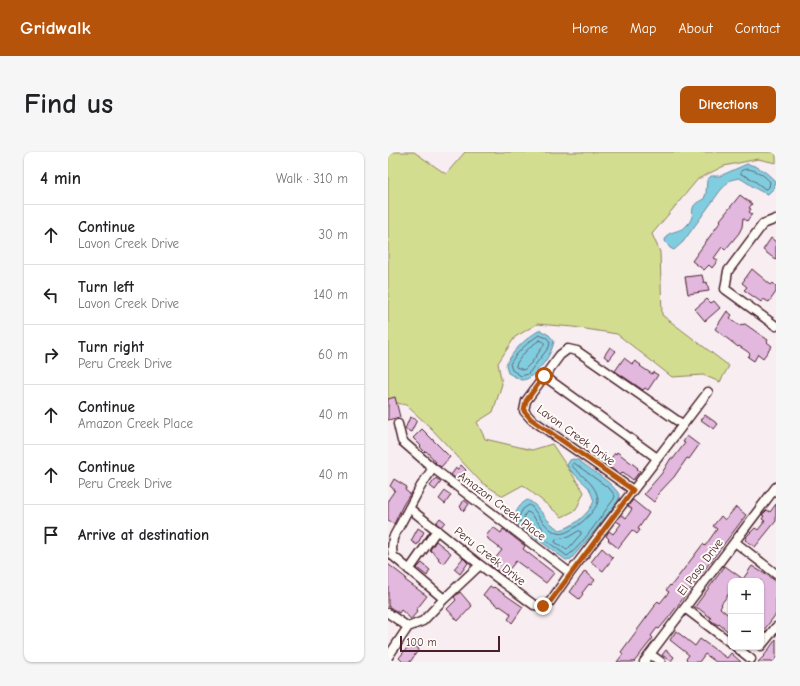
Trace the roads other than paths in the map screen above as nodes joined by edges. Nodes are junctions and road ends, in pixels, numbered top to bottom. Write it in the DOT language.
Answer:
graph roads {
  1 [pos="776,219"];
  2 [pos="776,326"];
  3 [pos="544,376"];
  4 [pos="708,392"];
  5 [pos="398,424"];
  6 [pos="682,424"];
  7 [pos="657,458"];
  8 [pos="433,468"];
  9 [pos="776,487"];
  10 [pos="633,490"];
  11 [pos="773,497"];
  12 [pos="409,508"];
  13 [pos="437,530"];
  14 [pos="735,542"];
  15 [pos="480,565"];
  16 [pos="409,570"];
  17 [pos="570,573"];
  18 [pos="776,574"];
  19 [pos="444,599"];
  20 [pos="685,608"];
  21 [pos="388,612"];
  22 [pos="776,626"];
  23 [pos="408,627"];
  24 [pos="728,641"];
  25 [pos="764,643"];
  26 [pos="739,650"];
  27 [pos="758,650"];
  28 [pos="650,654"];
  29 [pos="388,657"];
  30 [pos="750,660"];
  31 [pos="644,662"];
  32 [pos="661,662"];
  1 -- 2 [label="street"];
  3 -- 6 [label="street, Lavon Creek Drive"];
  3 -- 7 [label="street"];
  3 -- 10 [label="street, Lavon Creek Drive"];
  4 -- 6 [label="street"];
  5 -- 8 [label="street, Amazon Creek Place"];
  6 -- 7 [label="street"];
  7 -- 10 [label="street"];
  8 -- 12 [label="street"];
  8 -- 17 [label="street, Amazon Creek Place"];
  9 -- 11 [label="street, El Paso Drive"];
  10 -- 17 [label="street"];
  11 -- 14 [label="street, El Paso Drive"];
  12 -- 13 [label="street, Peru Creek Drive"];
  12 -- 16 [label="street"];
  13 -- 15 [label="street, Peru Creek Drive"];
  13 -- 16 [label="street"];
  14 -- 18 [label="street"];
  14 -- 20 [label="street, El Paso Drive"];
  15 -- 17 [label="street, Peru Creek Drive"];
  15 -- 19 [label="street"];
  16 -- 19 [label="street"];
  19 -- 23 [label="street"];
  20 -- 24 [label="street"];
  20 -- 28 [label="street, El Paso Drive"];
  21 -- 23 [label="street"];
  22 -- 25 [label="street"];
  23 -- 29 [label="street"];
  26 -- 30 [label="street"];
  27 -- 30 [label="street"];
  28 -- 31 [label="street, El Paso Drive"];
  28 -- 32 [label="street"];
}
